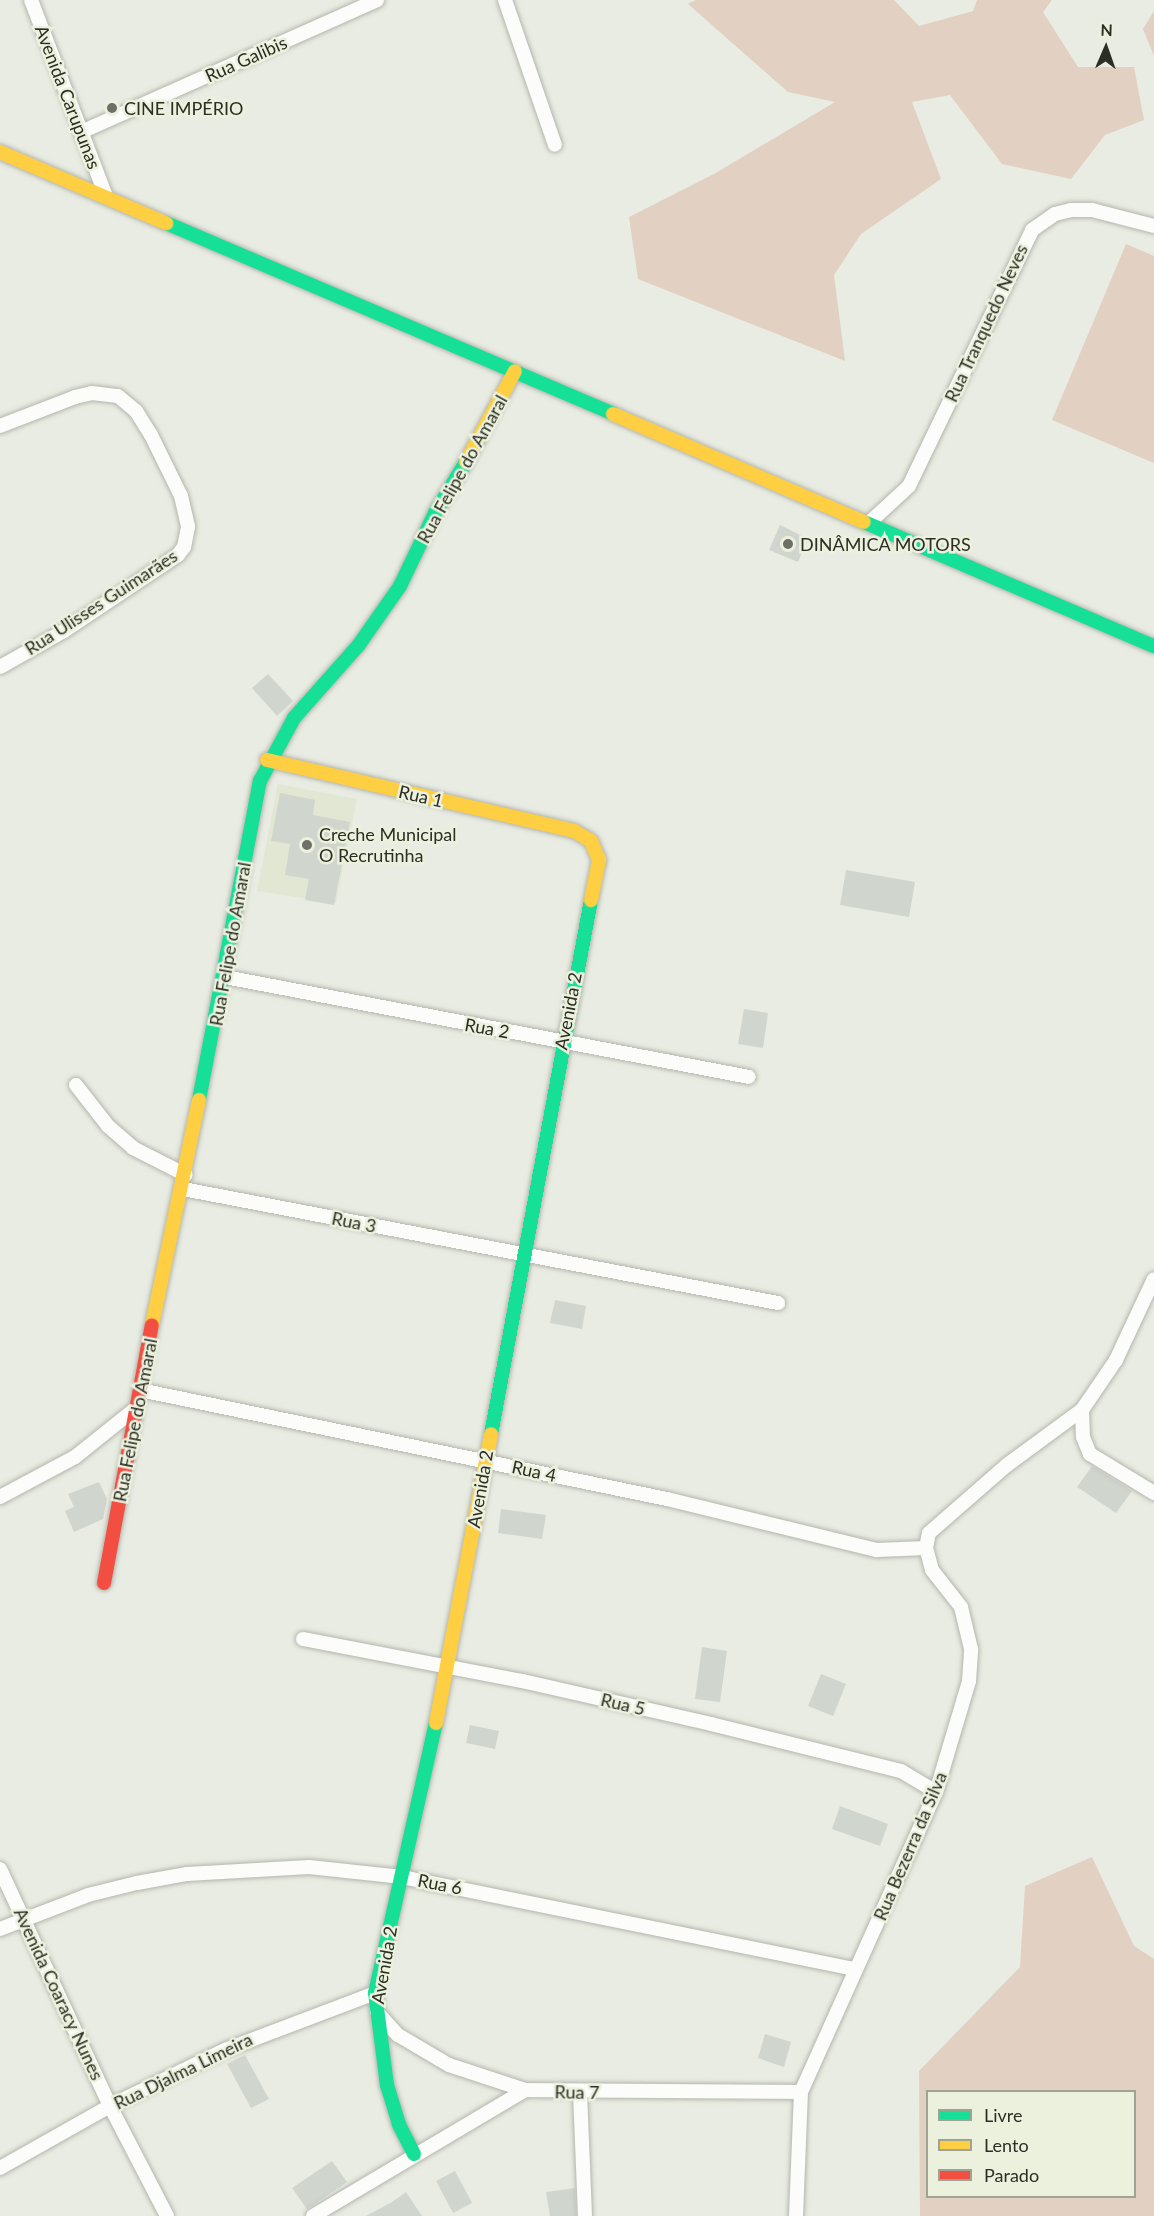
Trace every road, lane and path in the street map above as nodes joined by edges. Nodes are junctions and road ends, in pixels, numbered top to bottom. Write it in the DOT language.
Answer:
graph roads {
  1 [pos="31,0"];
  2 [pos="377,0"];
  3 [pos="505,0"];
  4 [pos="81,132"];
  5 [pos="555,145"];
  6 [pos="0,152"];
  7 [pos="105,194"];
  8 [pos="1154,226"];
  9 [pos="515,371"];
  10 [pos="0,426"];
  11 [pos="870,522"];
  12 [pos="1154,646"];
  13 [pos="0,667"];
  14 [pos="267,760"];
  15 [pos="574,831"];
  16 [pos="225,977"];
  17 [pos="562,1042"];
  18 [pos="749,1077"];
  19 [pos="76,1085"];
  20 [pos="185,1182"];
  21 [pos="524,1256"];
  22 [pos="1154,1279"];
  23 [pos="778,1303"];
  24 [pos="140,1390"];
  25 [pos="135,1409"];
  26 [pos="1082,1410"];
  27 [pos="485,1460"];
  28 [pos="1154,1493"];
  29 [pos="0,1497"];
  30 [pos="926,1548"];
  31 [pos="104,1583"];
  32 [pos="303,1640"];
  33 [pos="448,1667"];
  34 [pos="936,1792"];
  35 [pos="0,1869"];
  36 [pos="402,1877"];
  37 [pos="24,1919"];
  38 [pos="0,1929"];
  39 [pos="855,1969"];
  40 [pos="375,1993"];
  41 [pos="375,2010"];
  42 [pos="525,2090"];
  43 [pos="580,2092"];
  44 [pos="801,2092"];
  45 [pos="110,2106"];
  46 [pos="414,2154"];
  47 [pos="0,2168"];
  48 [pos="167,2216"];
  49 [pos="313,2216"];
  50 [pos="585,2216"];
  51 [pos="796,2216"];
  1 -- 4 [label="street, Avenida Carupunas"];
  2 -- 4 [label="street, Rua Galibis"];
  3 -- 5 [label="street"];
  4 -- 7 [label="street, Avenida Carupunas"];
  6 -- 7 [label="street"];
  7 -- 9 [label="street"];
  8 -- 11 [label="street, Rua Tranquedo Neves"];
  9 -- 11 [label="street"];
  9 -- 14 [label="street, Rua Felipe do Amaral"];
  10 -- 13 [label="street, Rua Ulisses Guimarães"];
  11 -- 12 [label="street"];
  14 -- 15 [label="street, Rua 1"];
  14 -- 16 [label="street, Rua Felipe do Amaral"];
  15 -- 17 [label="street, Avenida 2"];
  16 -- 17 [label="street, Rua 2"];
  16 -- 20 [label="street, Rua Felipe do Amaral"];
  17 -- 18 [label="street, Rua 2"];
  17 -- 21 [label="street, Avenida 2"];
  19 -- 20 [label="street, Rua 3"];
  20 -- 21 [label="street, Rua 3"];
  20 -- 24 [label="street, Rua Felipe do Amaral"];
  21 -- 23 [label="street, Rua 3"];
  21 -- 27 [label="street, Avenida 2"];
  22 -- 26 [label="street"];
  24 -- 25 [label="street, Rua Felipe do Amaral"];
  24 -- 27 [label="street, Rua 4"];
  25 -- 29 [label="street"];
  25 -- 31 [label="street, Rua Felipe do Amaral"];
  26 -- 28 [label="street"];
  26 -- 30 [label="street"];
  27 -- 30 [label="street, Rua 4"];
  27 -- 33 [label="street, Avenida 2"];
  30 -- 34 [label="street, Rua Bezerra da Silva"];
  32 -- 33 [label="street, Rua 5"];
  33 -- 34 [label="street, Rua 5"];
  33 -- 36 [label="street, Avenida 2"];
  34 -- 39 [label="street, Rua Bezerra da Silva"];
  35 -- 37 [label="street, Avenida Coaracy Nunes"];
  36 -- 37 [label="street, Rua 6"];
  36 -- 39 [label="street, Rua 6"];
  36 -- 40 [label="street, Avenida 2"];
  37 -- 38 [label="street, Rua 6"];
  37 -- 45 [label="street, Avenida Coaracy Nunes"];
  39 -- 44 [label="street, Rua Bezerra da Silva"];
  40 -- 41 [label="street, Avenida 2"];
  40 -- 45 [label="street, Rua Djalma Limeira"];
  41 -- 42 [label="street, Rua 7"];
  41 -- 46 [label="street, Avenida 2"];
  42 -- 43 [label="street, Rua 7"];
  42 -- 46 [label="street"];
  43 -- 44 [label="street, Rua 7"];
  43 -- 50 [label="street"];
  44 -- 51 [label="street, Rua Bezerra da Silva"];
  45 -- 47 [label="street, Rua Djalma Limeira"];
  45 -- 48 [label="street, Avenida Coaracy Nunes"];
  46 -- 49 [label="street"];
}
